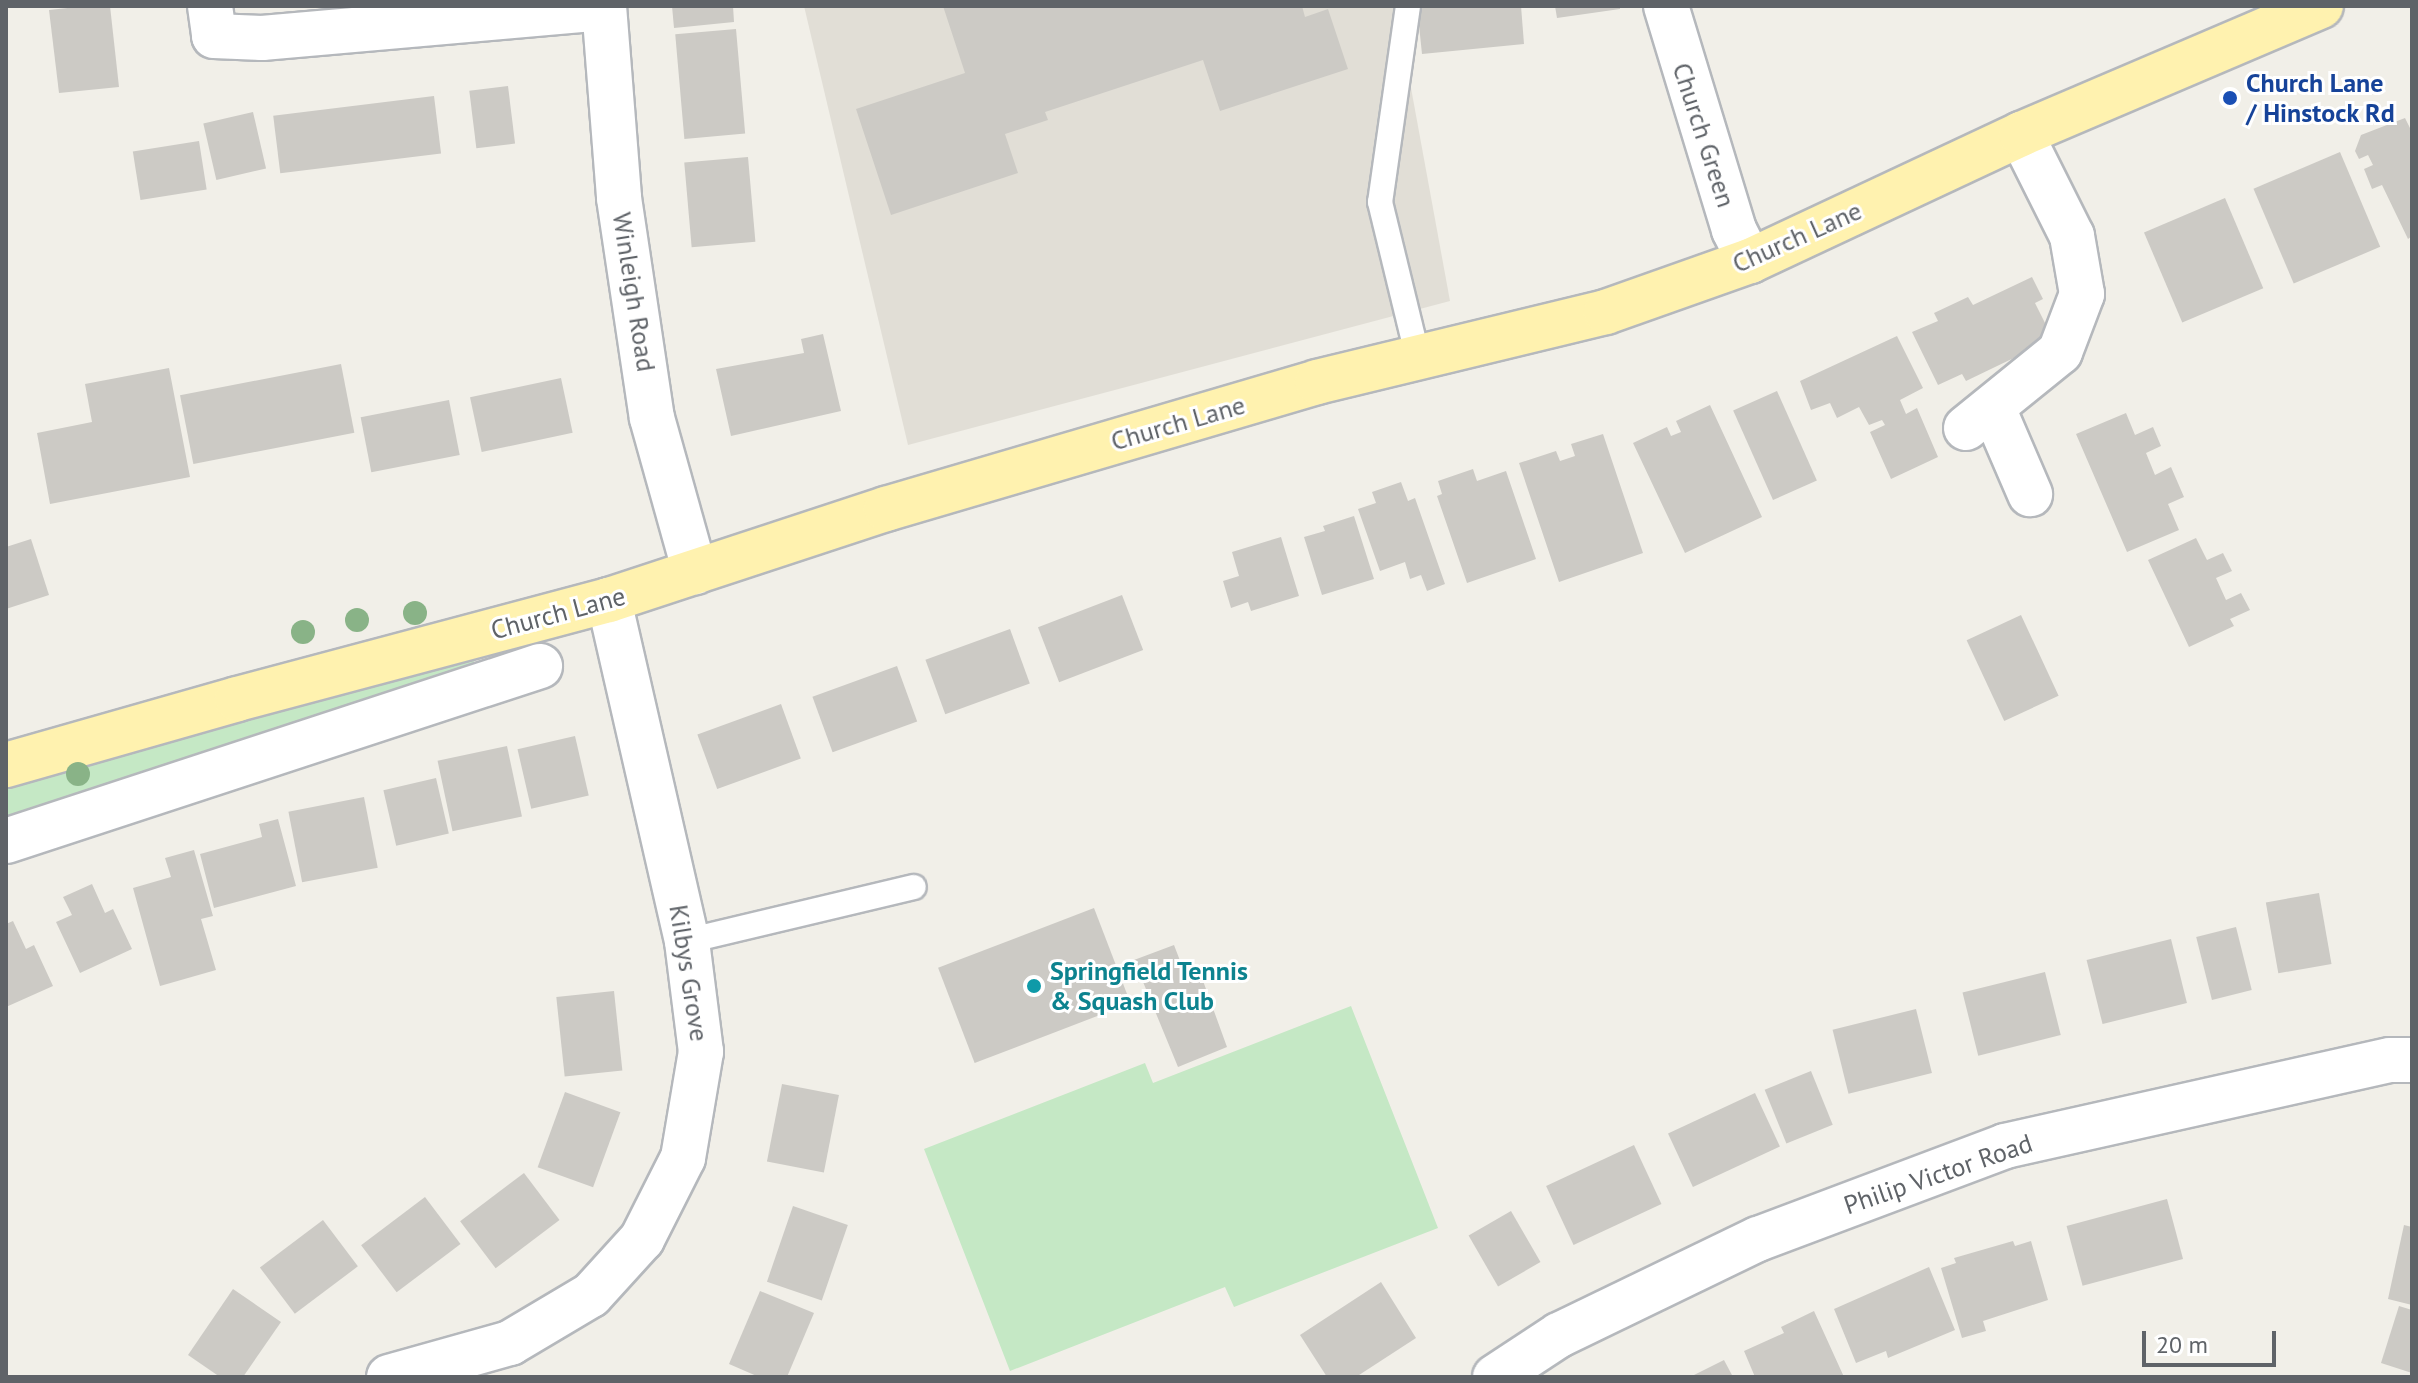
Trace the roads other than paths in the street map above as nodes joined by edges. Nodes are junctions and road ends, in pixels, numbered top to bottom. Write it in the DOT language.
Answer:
graph roads {
  1 [pos="210,6"];
  2 [pos="1408,6"];
  3 [pos="1666,6"];
  4 [pos="2321,6"];
  5 [pos="604,7"];
  6 [pos="2021,134"];
  7 [pos="1750,261"];
  8 [pos="1418,358"];
  9 [pos="2030,494"];
  10 [pos="695,572"];
  11 [pos="609,600"];
  12 [pos="540,666"];
  13 [pos="6,765"];
  14 [pos="6,841"];
  15 [pos="914,887"];
  16 [pos="687,941"];
  17 [pos="2412,1060"];
  18 [pos="389,1377"];
  19 [pos="1495,1377"];
  1 -- 5 [label="street"];
  2 -- 8 [label="lane"];
  3 -- 7 [label="street, Church Green"];
  4 -- 6 [label="main road, Church Lane"];
  5 -- 10 [label="street, Winleigh Road"];
  6 -- 7 [label="main road, Church Lane"];
  6 -- 9 [label="street"];
  7 -- 8 [label="main road, Church Lane"];
  8 -- 10 [label="main road, Church Lane"];
  10 -- 11 [label="main road, Church Lane"];
  11 -- 13 [label="main road, Church Lane"];
  11 -- 16 [label="street, Kilbys Grove"];
  12 -- 14 [label="street, Church Lane"];
  15 -- 16 [label="lane"];
  16 -- 18 [label="street, Kilbys Grove"];
  17 -- 19 [label="street, Philip Victor Road"];
}
